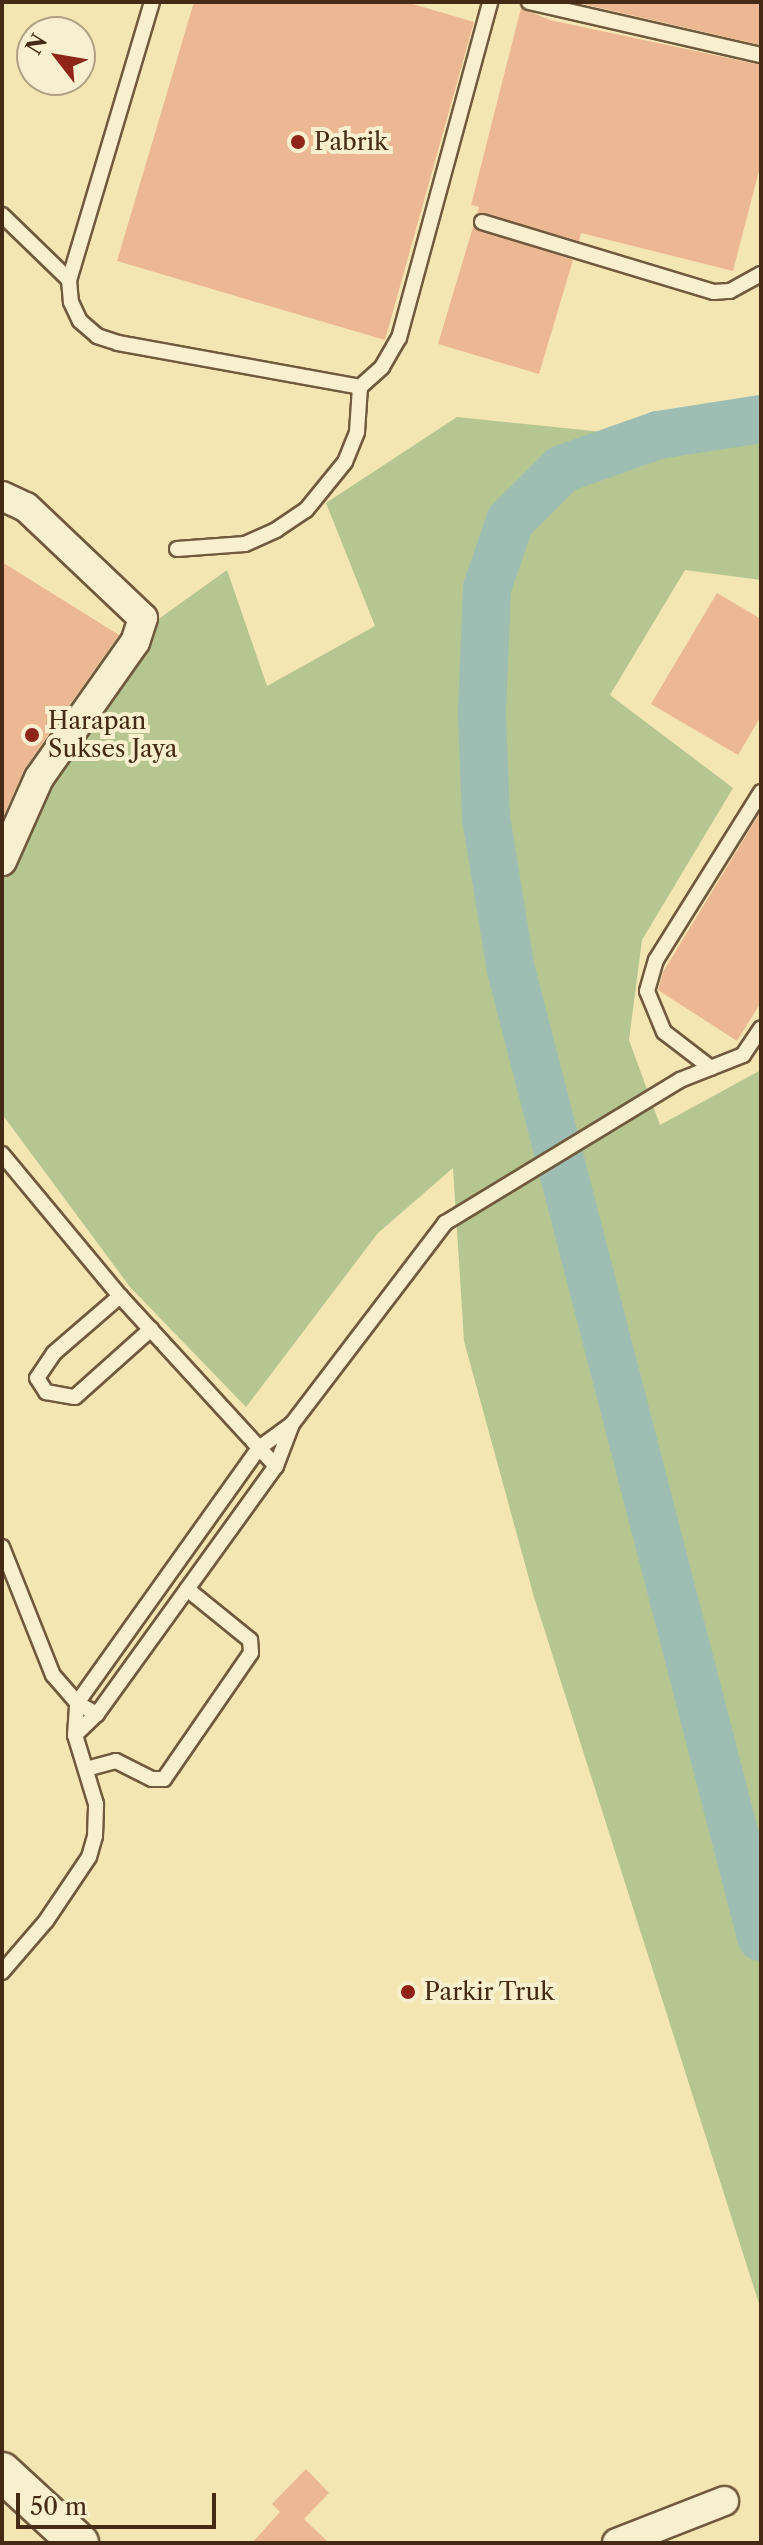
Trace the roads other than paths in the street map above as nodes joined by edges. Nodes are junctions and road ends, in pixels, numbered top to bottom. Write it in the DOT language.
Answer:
graph roads {
  1 [pos="152,2"];
  2 [pos="490,2"];
  3 [pos="529,2"];
  4 [pos="761,55"];
  5 [pos="2,215"];
  6 [pos="482,222"];
  7 [pos="761,274"];
  8 [pos="69,280"];
  9 [pos="360,387"];
  10 [pos="2,496"];
  11 [pos="177,549"];
  12 [pos="761,792"];
  13 [pos="2,861"];
  14 [pos="761,1028"];
  15 [pos="711,1068"];
  16 [pos="2,1154"];
  17 [pos="120,1296"];
  18 [pos="151,1329"];
  19 [pos="292,1424"];
  20 [pos="259,1448"];
  21 [pos="276,1466"];
  22 [pos="2,1547"];
  23 [pos="187,1589"];
  24 [pos="77,1703"];
  25 [pos="97,1714"];
  26 [pos="75,1735"];
  27 [pos="86,1769"];
  28 [pos="2,1972"];
  29 [pos="2,2472"];
  30 [pos="724,2501"];
  31 [pos="79,2543"];
  32 [pos="617,2543"];
  1 -- 8 [label="lane"];
  2 -- 9 [label="lane"];
  3 -- 4 [label="lane"];
  5 -- 8 [label="lane"];
  6 -- 7 [label="lane"];
  8 -- 9 [label="lane"];
  9 -- 11 [label="lane"];
  10 -- 13 [label="street"];
  12 -- 15 [label="lane"];
  14 -- 15 [label="lane"];
  15 -- 19 [label="lane"];
  16 -- 17 [label="lane"];
  17 -- 18 [label="lane"];
  17 -- 18 [label="lane"];
  18 -- 20 [label="lane"];
  19 -- 20 [label="lane"];
  19 -- 21 [label="lane"];
  20 -- 21 [label="lane"];
  20 -- 24 [label="lane"];
  21 -- 23 [label="lane"];
  22 -- 24 [label="lane"];
  23 -- 25 [label="lane"];
  23 -- 27 [label="lane"];
  24 -- 25 [label="lane"];
  24 -- 26 [label="lane"];
  25 -- 26 [label="lane"];
  26 -- 27 [label="lane"];
  27 -- 28 [label="lane"];
  29 -- 31 [label="street"];
  30 -- 32 [label="street"];
}
